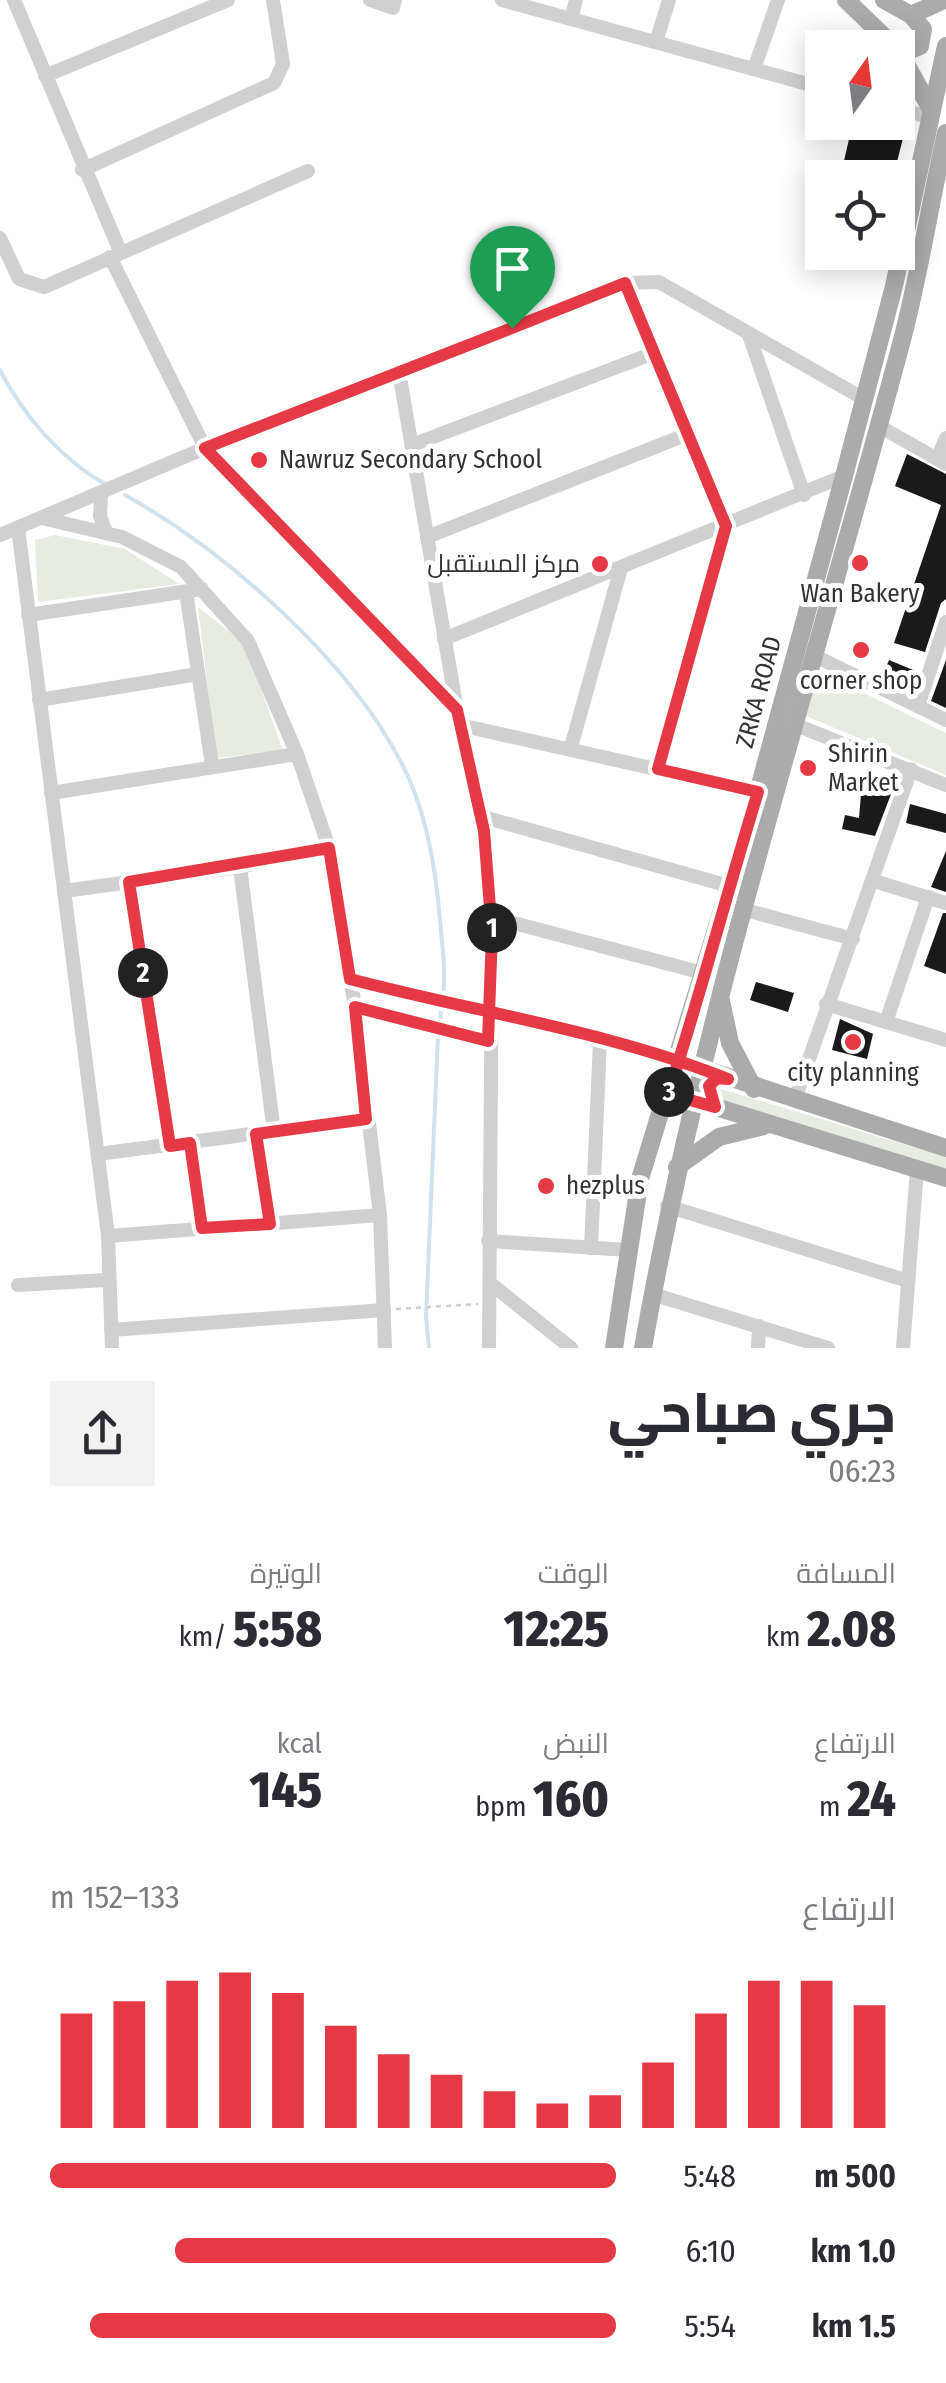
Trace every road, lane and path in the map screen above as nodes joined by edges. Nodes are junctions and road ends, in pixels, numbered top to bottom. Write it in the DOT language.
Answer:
graph roads {
  1 [pos="14,0"];
  2 [pos="228,0"];
  3 [pos="273,0"];
  4 [pos="370,0"];
  5 [pos="395,0"];
  6 [pos="502,0"];
  7 [pos="576,0"];
  8 [pos="669,0"];
  9 [pos="778,0"];
  10 [pos="846,0"];
  11 [pos="884,0"];
  12 [pos="944,0"];
  13 [pos="911,15"];
  14 [pos="571,19"];
  15 [pos="877,30"];
  16 [pos="656,42"];
  17 [pos="946,46"];
  18 [pos="915,48"];
  19 [pos="754,69"];
  20 [pos="45,76"];
  21 [pos="805,83"];
  22 [pos="915,85"];
  23 [pos="915,111"];
  24 [pos="930,113"];
  25 [pos="946,133"];
  26 [pos="82,170"];
  27 [pos="308,171"];
  28 [pos="0,238"];
  29 [pos="115,254"];
  30 [pos="625,283"];
  31 [pos="748,335"];
  32 [pos="654,354"];
  33 [pos="399,372"];
  34 [pos="864,399"];
  35 [pos="877,425"];
  36 [pos="688,434"];
  37 [pos="946,438"];
  38 [pos="412,445"];
  39 [pos="205,448"];
  40 [pos="941,461"];
  41 [pos="844,476"];
  42 [pos="804,495"];
  43 [pos="101,496"];
  44 [pos="42,518"];
  45 [pos="726,526"];
  46 [pos="18,528"];
  47 [pos="106,532"];
  48 [pos="0,535"];
  49 [pos="427,537"];
  50 [pos="621,568"];
  51 [pos="202,590"];
  52 [pos="186,592"];
  53 [pos="28,615"];
  54 [pos="946,622"];
  55 [pos="444,639"];
  56 [pos="815,656"];
  57 [pos="198,674"];
  58 [pos="39,700"];
  59 [pos="918,706"];
  60 [pos="458,717"];
  61 [pos="946,720"];
  62 [pos="796,725"];
  63 [pos="570,747"];
  64 [pos="297,754"];
  65 [pos="212,765"];
  66 [pos="658,769"];
  67 [pos="911,769"];
  68 [pos="946,784"];
  69 [pos="758,792"];
  70 [pos="51,793"];
  71 [pos="480,816"];
  72 [pos="329,848"];
  73 [pos="240,866"];
  74 [pos="874,881"];
  75 [pos="129,882"];
  76 [pos="729,886"];
  77 [pos="64,890"];
  78 [pos="928,898"];
  79 [pos="946,903"];
  80 [pos="742,909"];
  81 [pos="491,917"];
  82 [pos="852,939"];
  83 [pos="703,973"];
  84 [pos="350,979"];
  85 [pos="720,993"];
  86 [pos="826,1004"];
  87 [pos="355,1007"];
  88 [pos="490,1014"];
  89 [pos="886,1022"];
  90 [pos="946,1040"];
  91 [pos="488,1041"];
  92 [pos="600,1041"];
  93 [pos="679,1059"];
  94 [pos="702,1069"];
  95 [pos="728,1079"];
  96 [pos="754,1088"];
  97 [pos="668,1094"];
  98 [pos="795,1099"];
  99 [pos="694,1100"];
  100 [pos="715,1107"];
  101 [pos="366,1119"];
  102 [pos="769,1126"];
  103 [pos="274,1132"];
  104 [pos="256,1134"];
  105 [pos="190,1143"];
  106 [pos="170,1146"];
  107 [pos="946,1148"];
  108 [pos="98,1154"];
  109 [pos="676,1168"];
  110 [pos="917,1170"];
  111 [pos="946,1178"];
  112 [pos="667,1206"];
  113 [pos="380,1215"];
  114 [pos="270,1224"];
  115 [pos="202,1228"];
  116 [pos="108,1236"];
  117 [pos="488,1242"];
  118 [pos="591,1248"];
  119 [pos="628,1250"];
  120 [pos="106,1280"];
  121 [pos="908,1280"];
  122 [pos="490,1283"];
  123 [pos="18,1285"];
  124 [pos="652,1294"];
  125 [pos="490,1304"];
  126 [pos="384,1310"];
  127 [pos="759,1326"];
  128 [pos="111,1330"];
  129 [pos="112,1348"];
  130 [pos="385,1348"];
  131 [pos="489,1348"];
  132 [pos="571,1348"];
  133 [pos="614,1348"];
  134 [pos="643,1348"];
  135 [pos="758,1348"];
  136 [pos="828,1348"];
  137 [pos="903,1348"];
  1 -- 20 [label="street"];
  2 -- 20 [label="street"];
  3 -- 26 [label="street"];
  4 -- 5 [label="street"];
  6 -- 14 [label="street"];
  7 -- 14 [label="street"];
  8 -- 16 [label="street"];
  9 -- 19 [label="street"];
  10 -- 15 [label="main road"];
  11 -- 13 [label="main road"];
  12 -- 13 [label="main road"];
  13 -- 18 [label="main road"];
  14 -- 16 [label="street"];
  16 -- 19 [label="street"];
  17 -- 24 [label="main road, ZRKA ROAD"];
  19 -- 21 [label="street"];
  20 -- 26 [label="street"];
  22 -- 24 [label="main road"];
  23 -- 24 [label="street"];
  24 -- 34 [label="main road, ZRKA ROAD"];
  25 -- 35 [label="main road, ZRKA ROAD"];
  26 -- 29 [label="street"];
  27 -- 29 [label="street"];
  28 -- 29 [label="street"];
  29 -- 39 [label="street"];
  30 -- 31 [label="street"];
  30 -- 32 [label="street"];
  30 -- 33 [label="street"];
  31 -- 34 [label="street"];
  31 -- 42 [label="street"];
  32 -- 36 [label="street"];
  32 -- 38 [label="street"];
  33 -- 38 [label="street"];
  33 -- 39 [label="street"];
  34 -- 41 [label="main road, ZRKA ROAD"];
  35 -- 40 [label="street"];
  35 -- 56 [label="main road, ZRKA ROAD"];
  36 -- 45 [label="street"];
  36 -- 49 [label="street"];
  37 -- 40 [label="street"];
  38 -- 49 [label="street"];
  39 -- 43 [label="street"];
  39 -- 60 [label="street"];
  41 -- 42 [label="street"];
  41 -- 69 [label="main road, ZRKA ROAD"];
  42 -- 45 [label="street"];
  43 -- 44 [label="street"];
  43 -- 47 [label="street"];
  44 -- 46 [label="street"];
  44 -- 47 [label="street"];
  45 -- 50 [label="street"];
  45 -- 66 [label="street"];
  46 -- 48 [label="street"];
  46 -- 53 [label="street"];
  47 -- 51 [label="street"];
  49 -- 55 [label="street"];
  50 -- 55 [label="street"];
  50 -- 63 [label="street"];
  51 -- 52 [label="street"];
  51 -- 64 [label="street"];
  52 -- 53 [label="street"];
  52 -- 57 [label="street"];
  53 -- 58 [label="street"];
  54 -- 59 [label="street"];
  55 -- 60 [label="street"];
  56 -- 59 [label="street"];
  56 -- 62 [label="main road, ZRKA ROAD"];
  57 -- 58 [label="street"];
  57 -- 65 [label="street"];
  58 -- 70 [label="street"];
  59 -- 61 [label="street"];
  60 -- 63 [label="street"];
  60 -- 71 [label="street"];
  62 -- 67 [label="street"];
  62 -- 80 [label="main road, ZRKA ROAD"];
  63 -- 66 [label="street"];
  64 -- 65 [label="street"];
  64 -- 72 [label="street"];
  65 -- 70 [label="street"];
  66 -- 69 [label="street"];
  67 -- 68 [label="street"];
  67 -- 74 [label="street"];
  69 -- 76 [label="main road, ZRKA ROAD"];
  70 -- 77 [label="street"];
  71 -- 76 [label="street"];
  71 -- 81 [label="street"];
  72 -- 73 [label="street"];
  72 -- 84 [label="street"];
  73 -- 75 [label="street"];
  73 -- 103 [label="street"];
  74 -- 78 [label="street"];
  74 -- 82 [label="street"];
  75 -- 77 [label="street"];
  75 -- 106 [label="street"];
  76 -- 83 [label="main road, ZRKA ROAD"];
  77 -- 108 [label="street"];
  78 -- 79 [label="street"];
  78 -- 89 [label="street"];
  80 -- 82 [label="street"];
  80 -- 85 [label="main road, ZRKA ROAD"];
  81 -- 83 [label="street"];
  81 -- 88 [label="street"];
  82 -- 86 [label="street"];
  83 -- 93 [label="main road, ZRKA ROAD"];
  84 -- 87 [label="street"];
  84 -- 88 [label="street"];
  85 -- 94 [label="main road, ZRKA ROAD"];
  85 -- 96 [label="main road"];
  86 -- 89 [label="street"];
  86 -- 98 [label="street"];
  87 -- 91 [label="street"];
  87 -- 101 [label="street"];
  88 -- 91 [label="street"];
  88 -- 92 [label="street"];
  89 -- 90 [label="street"];
  91 -- 117 [label="street"];
  92 -- 93 [label="street"];
  92 -- 118 [label="street"];
  93 -- 94 [label="main road"];
  93 -- 97 [label="main road, ZRKA ROAD"];
  94 -- 95 [label="main road"];
  94 -- 99 [label="main road, ZRKA ROAD"];
  95 -- 96 [label="main road"];
  95 -- 100 [label="main road"];
  96 -- 98 [label="main road"];
  97 -- 99 [label="main road"];
  97 -- 119 [label="main road, ZRKA ROAD"];
  98 -- 107 [label="main road"];
  99 -- 100 [label="main road"];
  99 -- 109 [label="main road, ZRKA ROAD"];
  100 -- 102 [label="main road"];
  101 -- 103 [label="street"];
  101 -- 113 [label="street"];
  102 -- 109 [label="main road"];
  102 -- 110 [label="main road"];
  103 -- 104 [label="street"];
  104 -- 105 [label="street"];
  104 -- 114 [label="street"];
  105 -- 106 [label="street"];
  105 -- 115 [label="street"];
  106 -- 108 [label="street"];
  108 -- 116 [label="street"];
  109 -- 112 [label="main road, ZRKA ROAD"];
  110 -- 111 [label="main road"];
  110 -- 121 [label="street"];
  112 -- 121 [label="street"];
  112 -- 124 [label="main road, ZRKA ROAD"];
  113 -- 114 [label="street"];
  113 -- 126 [label="street"];
  114 -- 115 [label="street"];
  115 -- 116 [label="street"];
  116 -- 120 [label="street"];
  117 -- 118 [label="street"];
  117 -- 122 [label="street"];
  118 -- 119 [label="street"];
  119 -- 133 [label="main road, ZRKA ROAD"];
  120 -- 123 [label="street"];
  120 -- 128 [label="street"];
  121 -- 137 [label="street"];
  122 -- 125 [label="street"];
  122 -- 132 [label="street"];
  124 -- 127 [label="street"];
  124 -- 134 [label="main road, ZRKA ROAD"];
  125 -- 126 [label="path"];
  125 -- 131 [label="street"];
  126 -- 128 [label="street"];
  126 -- 130 [label="street"];
  127 -- 135 [label="street"];
  127 -- 136 [label="street"];
  128 -- 129 [label="street"];
}
